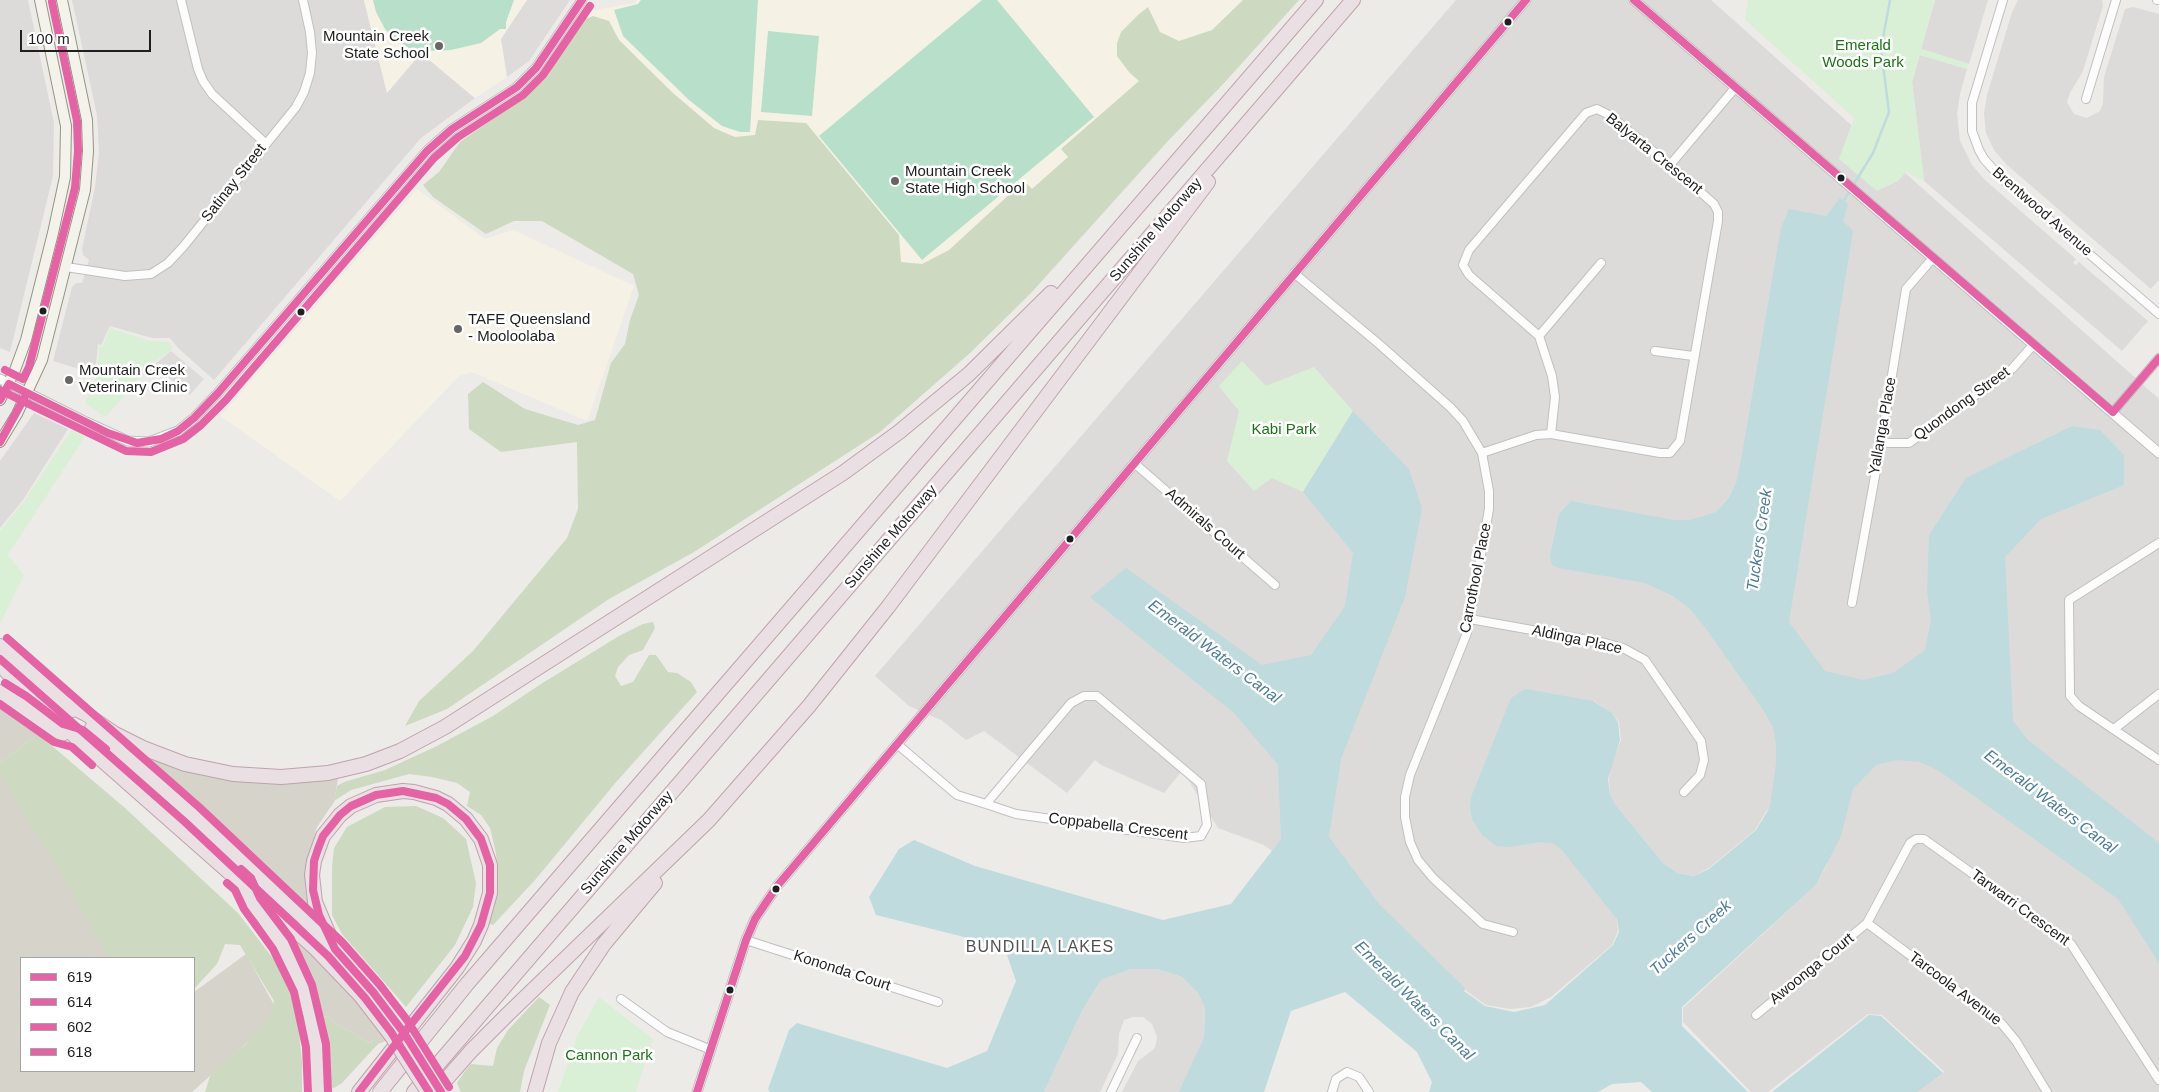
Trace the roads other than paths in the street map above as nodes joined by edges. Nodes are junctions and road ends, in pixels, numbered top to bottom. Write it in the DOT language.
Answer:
graph roads {
  1 [pos="40,0"];
  2 [pos="62,0"];
  3 [pos="181,0"];
  4 [pos="303,0"];
  5 [pos="582,0"];
  6 [pos="1316,0"];
  7 [pos="1353,0"];
  8 [pos="1526,0"];
  9 [pos="1634,0"];
  10 [pos="2003,0"];
  11 [pos="2116,0"];
  12 [pos="1735,88"];
  13 [pos="2086,99"];
  14 [pos="265,143"];
  15 [pos="1670,165"];
  16 [pos="1211,166"];
  17 [pos="1933,258"];
  18 [pos="1601,263"];
  19 [pos="66,267"];
  20 [pos="1294,274"];
  21 [pos="1073,280"];
  22 [pos="2159,314"];
  23 [pos="1539,336"];
  24 [pos="2033,345"];
  25 [pos="1655,351"];
  26 [pos="1693,356"];
  27 [pos="2159,358"];
  28 [pos="5,381"];
  29 [pos="27,393"];
  30 [pos="0,400"];
  31 [pos="2113,412"];
  32 [pos="1551,434"];
  33 [pos="0,442"];
  34 [pos="1881,443"];
  35 [pos="2159,452"];
  36 [pos="1482,453"];
  37 [pos="1134,463"];
  38 [pos="2159,543"];
  39 [pos="1276,585"];
  40 [pos="1852,603"];
  41 [pos="1470,619"];
  42 [pos="0,646"];
  43 [pos="0,664"];
  44 [pos="0,692"];
  45 [pos="2159,694"];
  46 [pos="66,704"];
  47 [pos="2114,729"];
  48 [pos="77,738"];
  49 [pos="897,744"];
  50 [pos="2159,760"];
  51 [pos="1684,792"];
  52 [pos="986,804"];
  53 [pos="666,862"];
  54 [pos="243,884"];
  55 [pos="1868,923"];
  56 [pos="1513,932"];
  57 [pos="746,940"];
  58 [pos="335,949"];
  59 [pos="621,999"];
  60 [pos="938,1002"];
  61 [pos="1756,1015"];
  62 [pos="395,1030"];
  63 [pos="1137,1038"];
  64 [pos="709,1049"];
  65 [pos="2159,1080"];
  66 [pos="318,1092"];
  67 [pos="359,1092"];
  68 [pos="380,1092"];
  69 [pos="414,1092"];
  70 [pos="428,1092"];
  71 [pos="435,1092"];
  72 [pos="441,1092"];
  73 [pos="535,1092"];
  74 [pos="697,1092"];
  75 [pos="1111,1092"];
  76 [pos="1332,1092"];
  77 [pos="1369,1092"];
  78 [pos="2047,1092"];
  1 -- 28 [label="main road"];
  2 -- 19 [label="main road"];
  3 -- 14 [label="street"];
  4 -- 14 [label="street, Satinay Street"];
  5 -- 29 [label="street"];
  6 -- 21 [label="highway, Sunshine Motorway"];
  7 -- 16 [label="highway, Sunshine Motorway"];
  8 -- 20 [label="street"];
  9 -- 12 [label="street"];
  10 -- 22 [label="street, Brentwood Avenue"];
  11 -- 13 [label="street"];
  12 -- 15 [label="street"];
  12 -- 17 [label="street"];
  14 -- 19 [label="street, Satinay Street"];
  15 -- 23 [label="street, Balyarta Crescent"];
  15 -- 26 [label="street, Balyarta Crescent"];
  16 -- 53 [label="highway"];
  16 -- 69 [label="highway, Sunshine Motorway"];
  17 -- 24 [label="street"];
  17 -- 34 [label="street, Yallanga Place"];
  18 -- 23 [label="street"];
  19 -- 29 [label="main road"];
  20 -- 36 [label="street, Carrothool Place"];
  20 -- 37 [label="street"];
  21 -- 46 [label="highway"];
  21 -- 68 [label="highway, Sunshine Motorway"];
  23 -- 32 [label="street"];
  24 -- 31 [label="street"];
  24 -- 34 [label="street, Quondong Street"];
  25 -- 26 [label="street"];
  26 -- 32 [label="street, Balyarta Crescent"];
  27 -- 31 [label="street"];
  28 -- 29 [label="street"];
  28 -- 30 [label="main road"];
  29 -- 33 [label="main road"];
  31 -- 35 [label="street"];
  32 -- 36 [label="street, Balyarta Crescent"];
  34 -- 40 [label="street, Yallanga Place"];
  36 -- 41 [label="street, Carrothool Place"];
  37 -- 39 [label="street, Admirals Court"];
  37 -- 49 [label="street"];
  38 -- 47 [label="street"];
  41 -- 51 [label="street, Aldinga Place"];
  41 -- 56 [label="street, Carrothool Place"];
  42 -- 46 [label="highway"];
  43 -- 48 [label="highway"];
  44 -- 48 [label="highway"];
  45 -- 47 [label="street"];
  46 -- 58 [label="highway"];
  47 -- 50 [label="street"];
  48 -- 54 [label="highway"];
  49 -- 52 [label="street, Coppabella Crescent"];
  49 -- 57 [label="street"];
  52 -- 52 [label="street, Coppabella Crescent"];
  53 -- 71 [label="highway"];
  53 -- 73 [label="highway"];
  54 -- 62 [label="highway"];
  54 -- 66 [label="highway"];
  55 -- 61 [label="street, Awoonga Court"];
  55 -- 65 [label="street, Tarwarri Crescent"];
  55 -- 78 [label="street, Tarcoola Avenue"];
  57 -- 60 [label="street, Kononda Court"];
  57 -- 64 [label="street"];
  58 -- 62 [label="highway"];
  58 -- 67 [label="highway"];
  59 -- 64 [label="street"];
  62 -- 70 [label="highway, bridge"];
  62 -- 72 [label="highway, bridge"];
  63 -- 75 [label="street"];
  64 -- 74 [label="street"];
  76 -- 77 [label="street"];
}
